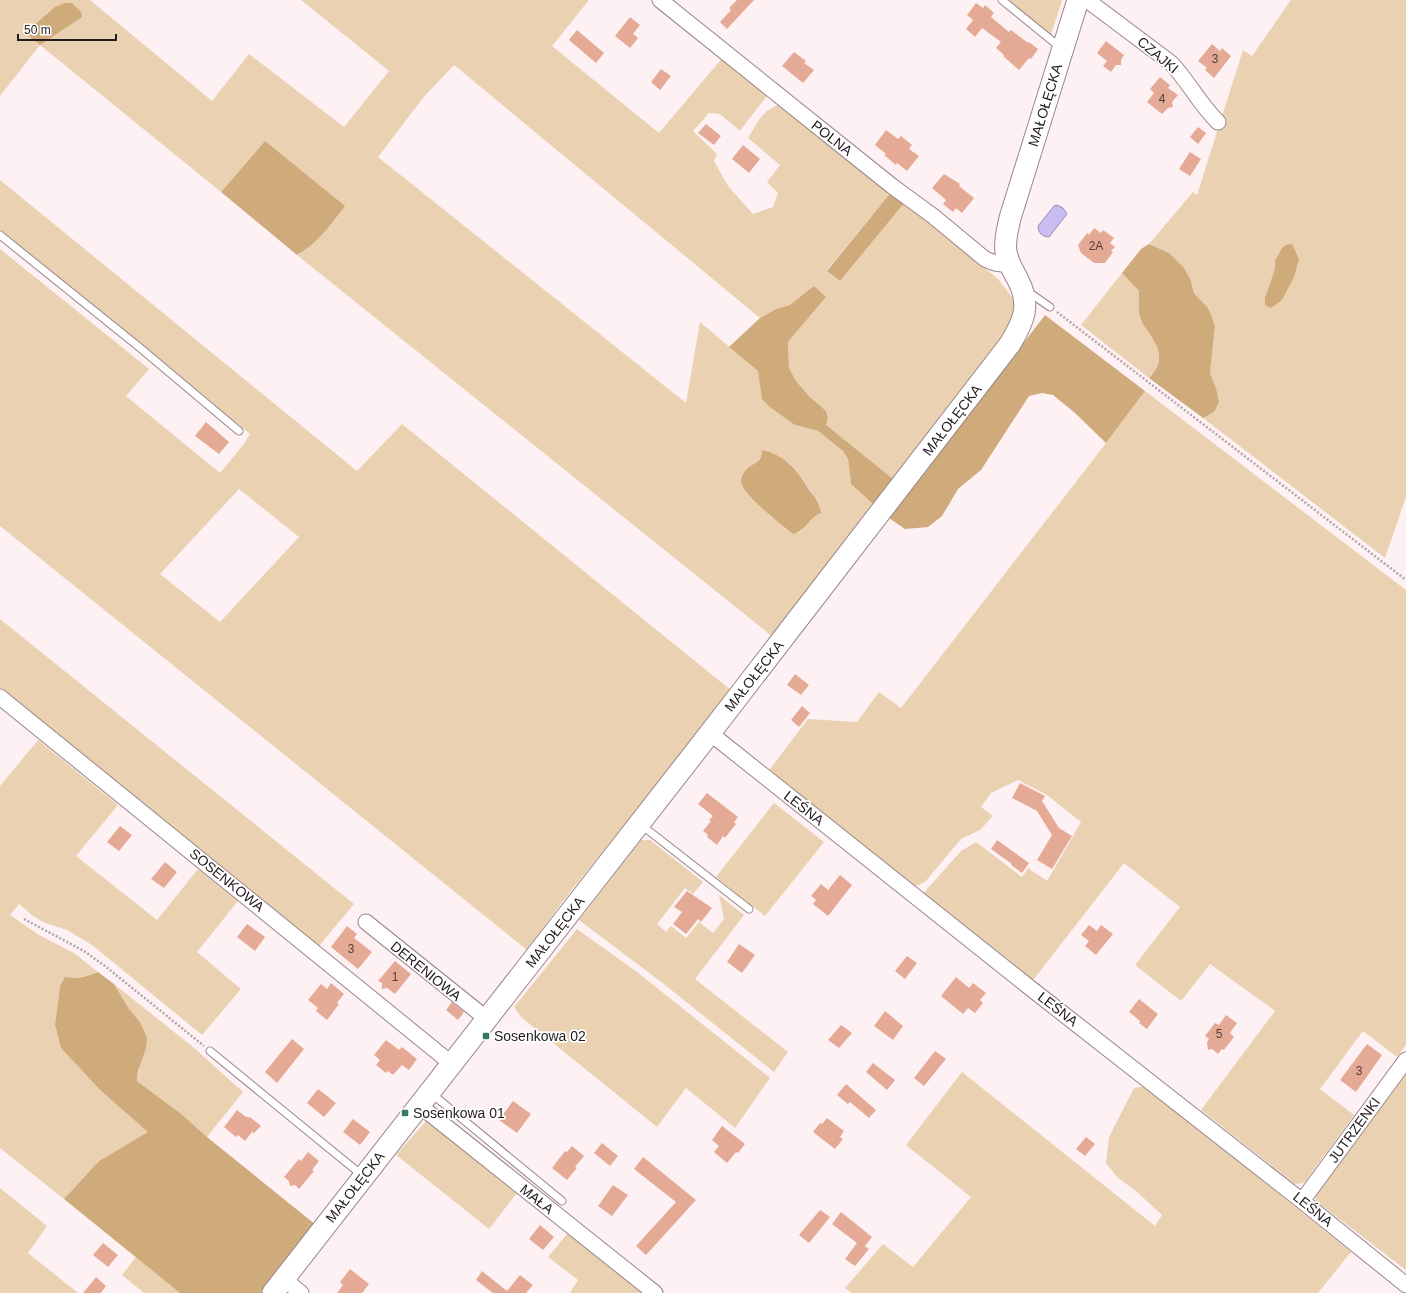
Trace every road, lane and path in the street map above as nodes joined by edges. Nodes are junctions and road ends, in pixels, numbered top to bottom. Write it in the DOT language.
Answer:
graph roads {
  1 [pos="660,0"];
  2 [pos="1002,0"];
  3 [pos="1078,0"];
  4 [pos="1087,0"];
  5 [pos="1062,49"];
  6 [pos="1218,122"];
  7 [pos="0,235"];
  8 [pos="1009,265"];
  9 [pos="1023,288"];
  10 [pos="1050,307"];
  11 [pos="239,431"];
  12 [pos="1406,580"];
  13 [pos="0,697"];
  14 [pos="710,733"];
  15 [pos="640,824"];
  16 [pos="749,909"];
  17 [pos="24,919"];
  18 [pos="366,922"];
  19 [pos="487,1019"];
  20 [pos="210,1051"];
  21 [pos="1406,1060"];
  22 [pos="452,1064"];
  23 [pos="424,1099"];
  24 [pos="363,1176"];
  25 [pos="562,1201"];
  26 [pos="1302,1201"];
  27 [pos="1406,1285"];
  28 [pos="278,1286"];
  29 [pos="301,1293"];
  30 [pos="655,1293"];
  1 -- 8 [label="street, POLNA"];
  2 -- 5 [label="lane"];
  3 -- 5 [label="street, MAŁOŁĘCKA"];
  4 -- 6 [label="street, CZAJKI"];
  5 -- 8 [label="street, MAŁOŁĘCKA"];
  7 -- 11 [label="lane"];
  8 -- 9 [label="street, MAŁOŁĘCKA"];
  9 -- 10 [label="lane"];
  9 -- 14 [label="street, MAŁOŁĘCKA"];
  10 -- 12 [label="path"];
  13 -- 22 [label="street, SOSENKOWA"];
  14 -- 15 [label="street, MAŁOŁĘCKA"];
  14 -- 26 [label="street, LEŚNA"];
  15 -- 16 [label="lane"];
  15 -- 19 [label="street, MAŁOŁĘCKA"];
  17 -- 20 [label="path"];
  18 -- 19 [label="street, DERENIOWA"];
  19 -- 22 [label="street, MAŁOŁĘCKA"];
  20 -- 24 [label="lane"];
  21 -- 26 [label="street, JUTRZENKI"];
  22 -- 23 [label="street, MAŁOŁĘCKA"];
  23 -- 24 [label="street, MAŁOŁĘCKA"];
  23 -- 25 [label="lane"];
  23 -- 30 [label="street, MAŁA"];
  24 -- 28 [label="street, MAŁOŁĘCKA"];
  26 -- 27 [label="street, LEŚNA"];
  28 -- 29 [label="street"];
}
